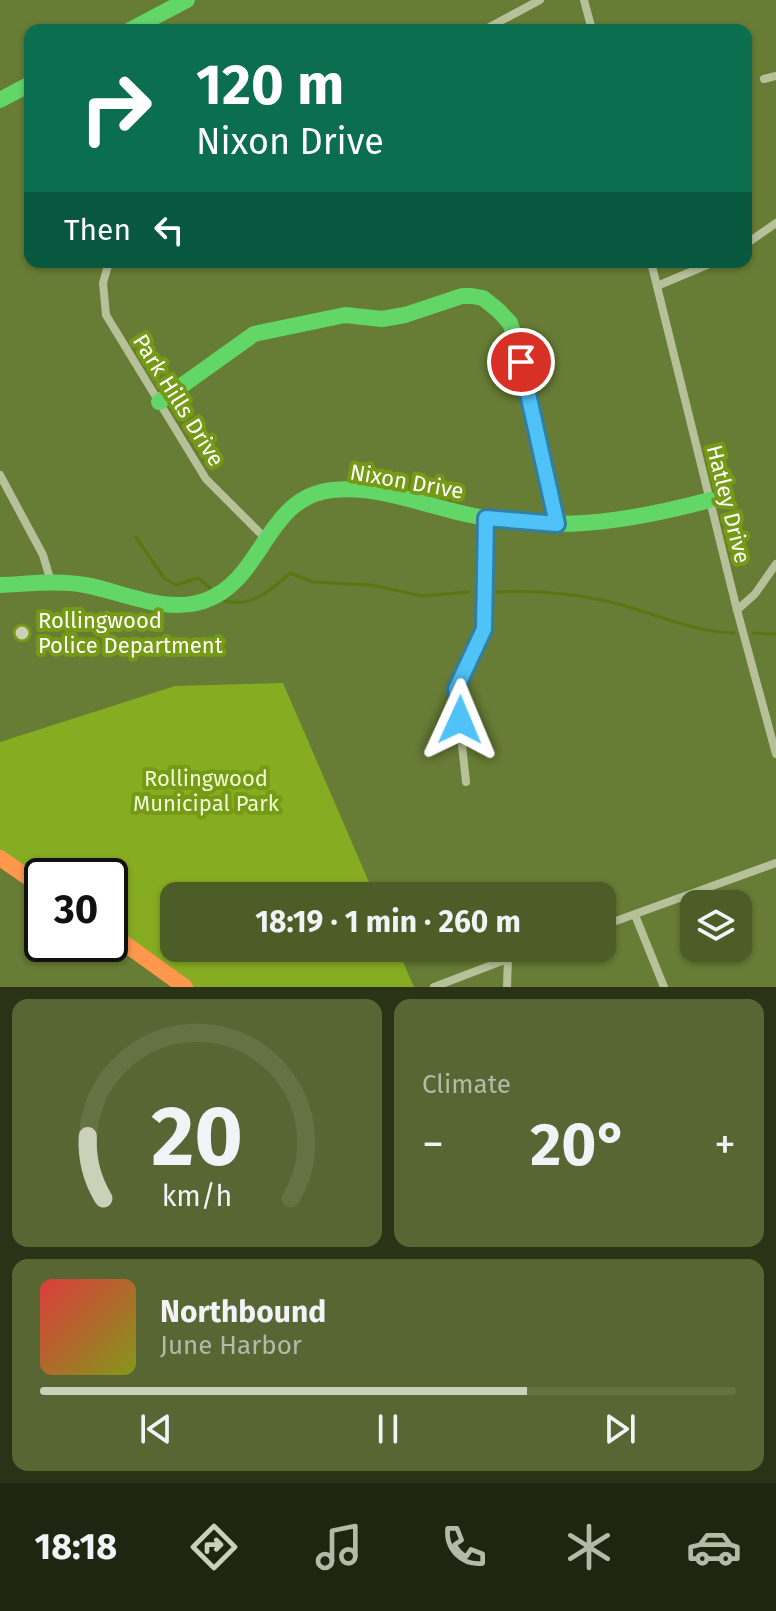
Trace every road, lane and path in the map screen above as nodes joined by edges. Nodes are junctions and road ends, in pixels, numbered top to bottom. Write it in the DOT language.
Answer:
graph roads {
  1 [pos="187,0"];
  2 [pos="540,0"];
  3 [pos="584,0"];
  4 [pos="141,24"];
  5 [pos="495,24"];
  6 [pos="590,24"];
  7 [pos="776,76"];
  8 [pos="764,79"];
  9 [pos="24,87"];
  10 [pos="0,100"];
  11 [pos="776,223"];
  12 [pos="752,240"];
  13 [pos="107,268"];
  14 [pos="652,268"];
  15 [pos="700,268"];
  16 [pos="657,286"];
  17 [pos="159,402"];
  18 [pos="0,475"];
  19 [pos="710,500"];
  20 [pos="486,518"];
  21 [pos="557,524"];
  22 [pos="265,538"];
  23 [pos="776,564"];
  24 [pos="51,582"];
  25 [pos="0,585"];
  26 [pos="737,610"];
  27 [pos="776,754"];
  28 [pos="466,782"];
  29 [pos="0,858"];
  30 [pos="776,863"];
  31 [pos="24,875"];
  32 [pos="635,915"];
  33 [pos="616,921"];
  34 [pos="128,946"];
  35 [pos="496,962"];
  36 [pos="508,962"];
  37 [pos="185,987"];
  38 [pos="434,987"];
  39 [pos="507,987"];
  40 [pos="664,987"];
  1 -- 4 [label="street"];
  2 -- 5 [label="street"];
  3 -- 6 [label="street"];
  7 -- 8 [label="street"];
  9 -- 10 [label="street"];
  11 -- 12 [label="street"];
  13 -- 17 [label="street, Park Hills Drive"];
  14 -- 16 [label="street, Hatley Drive"];
  15 -- 16 [label="street"];
  16 -- 19 [label="street, Hatley Drive"];
  17 -- 21 [label="street"];
  17 -- 22 [label="street, Park Hills Drive"];
  18 -- 24 [label="street"];
  19 -- 21 [label="street, Nixon Drive"];
  19 -- 26 [label="street, Hatley Drive"];
  20 -- 21 [label="street, Nixon Drive"];
  20 -- 22 [label="street, Nixon Drive"];
  20 -- 28 [label="street"];
  22 -- 24 [label="street, Nixon Drive"];
  23 -- 26 [label="street"];
  24 -- 25 [label="street, Nixon Drive"];
  26 -- 27 [label="street, Hatley Drive"];
  29 -- 31 [label="street"];
  30 -- 32 [label="street"];
  32 -- 33 [label="street"];
  32 -- 40 [label="street"];
  34 -- 37 [label="street"];
  35 -- 38 [label="street"];
  36 -- 39 [label="street"];
}
